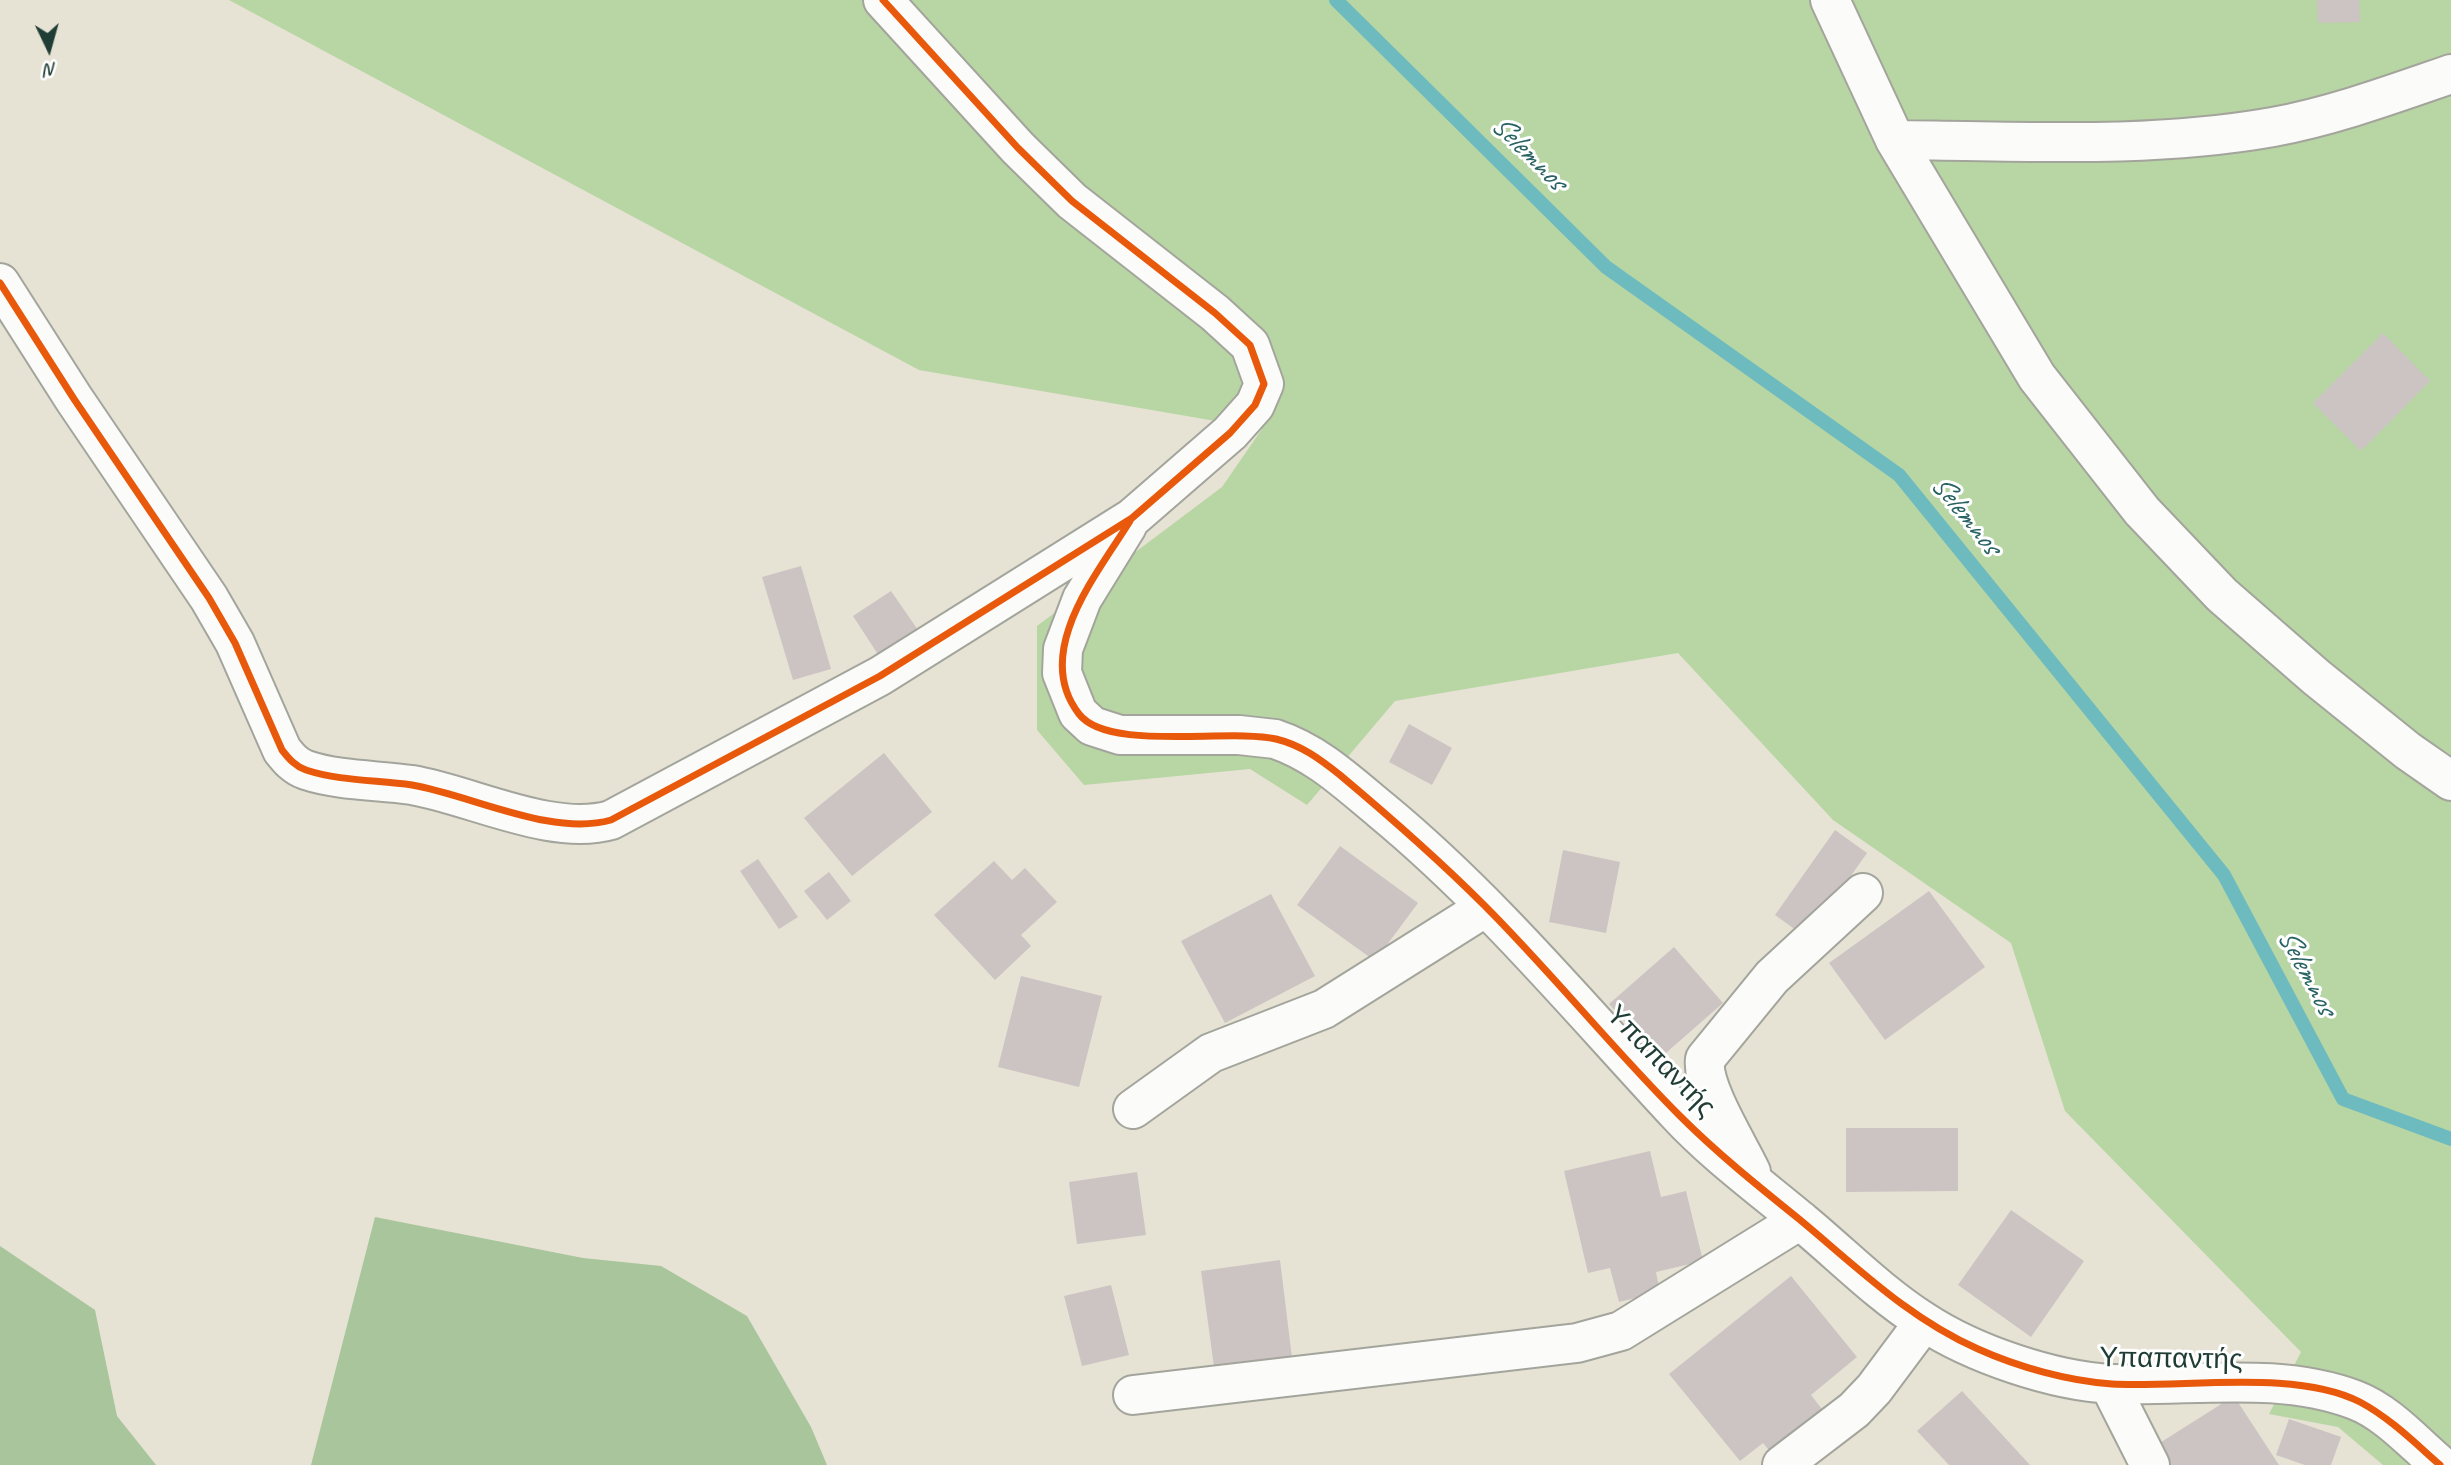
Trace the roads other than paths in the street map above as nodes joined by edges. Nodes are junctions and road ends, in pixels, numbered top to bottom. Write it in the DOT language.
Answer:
graph roads {
  1 [pos="883,0"];
  2 [pos="1830,0"];
  3 [pos="2451,74"];
  4 [pos="1895,140"];
  5 [pos="0,283"];
  6 [pos="1132,518"];
  7 [pos="2451,781"];
  8 [pos="1863,893"];
  9 [pos="1486,907"];
  10 [pos="1133,1109"];
  11 [pos="1758,1187"];
  12 [pos="1800,1220"];
  13 [pos="1924,1322"];
  14 [pos="2109,1384"];
  15 [pos="1133,1395"];
  16 [pos="1782,1465"];
  17 [pos="2150,1465"];
  18 [pos="2440,1465"];
  1 -- 6 [label="street"];
  2 -- 4 [label="street"];
  3 -- 4 [label="street"];
  4 -- 7 [label="street"];
  5 -- 6 [label="street"];
  6 -- 9 [label="street, Υπαπαντής"];
  8 -- 11 [label="street"];
  9 -- 10 [label="street"];
  9 -- 11 [label="street, Υπαπαντής"];
  11 -- 12 [label="street, Υπαπαντής"];
  12 -- 13 [label="street, Υπαπαντής"];
  12 -- 15 [label="street"];
  13 -- 14 [label="street, Υπαπαντής"];
  13 -- 16 [label="street"];
  14 -- 17 [label="street"];
  14 -- 18 [label="street, Υπαπαντής"];
}
